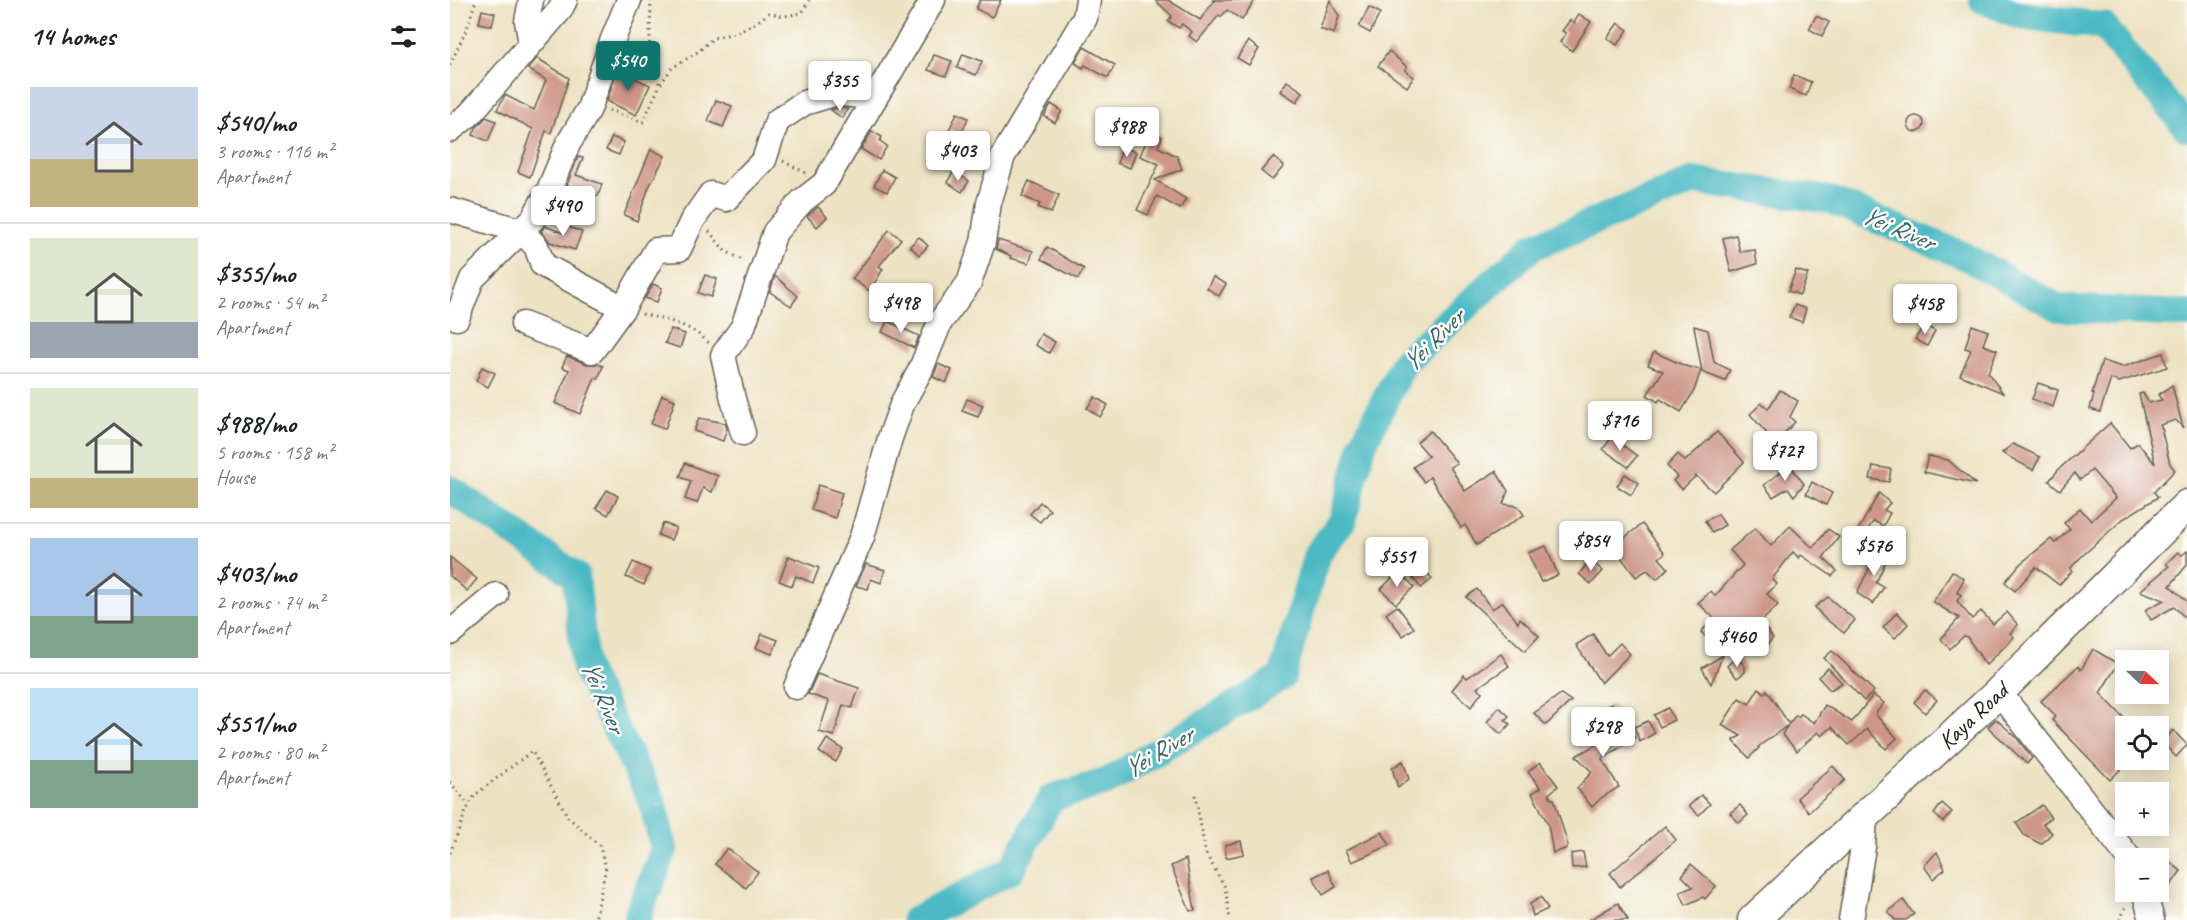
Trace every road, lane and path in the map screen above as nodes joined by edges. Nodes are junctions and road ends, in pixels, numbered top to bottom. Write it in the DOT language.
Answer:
graph roads {
  1 [pos="476,0"];
  2 [pos="531,0"];
  3 [pos="565,0"];
  4 [pos="629,0"];
  5 [pos="651,0"];
  6 [pos="809,0"];
  7 [pos="933,0"];
  8 [pos="1088,0"];
  9 [pos="531,43"];
  10 [pos="450,64"];
  11 [pos="660,85"];
  12 [pos="875,98"];
  13 [pos="589,109"];
  14 [pos="450,130"];
  15 [pos="764,160"];
  16 [pos="824,184"];
  17 [pos="450,210"];
  18 [pos="692,221"];
  19 [pos="521,231"];
  20 [pos="764,264"];
  21 [pos="623,308"];
  22 [pos="457,318"];
  23 [pos="523,324"];
  24 [pos="723,355"];
  25 [pos="743,433"];
  26 [pos="2187,505"];
  27 [pos="496,595"];
  28 [pos="450,633"];
  29 [pos="796,687"];
  30 [pos="1999,692"];
  31 [pos="450,782"];
  32 [pos="1195,795"];
  33 [pos="470,805"];
  34 [pos="1865,817"];
  35 [pos="2121,848"];
  36 [pos="450,852"];
  37 [pos="2147,902"];
  38 [pos="595,920"];
  39 [pos="1230,920"];
  40 [pos="1753,920"];
  41 [pos="1851,920"];
  42 [pos="2152,920"];
  1 -- 10 [label="path"];
  2 -- 9 [label="street"];
  3 -- 9 [label="street"];
  4 -- 13 [label="street"];
  5 -- 11 [label="path"];
  6 -- 11 [label="path"];
  7 -- 12 [label="street"];
  8 -- 29 [label="street"];
  9 -- 14 [label="street"];
  11 -- 13 [label="path"];
  12 -- 15 [label="street"];
  12 -- 16 [label="street"];
  13 -- 19 [label="street"];
  15 -- 16 [label="path"];
  15 -- 18 [label="street"];
  16 -- 20 [label="street"];
  17 -- 19 [label="street"];
  18 -- 20 [label="path"];
  18 -- 21 [label="street"];
  19 -- 21 [label="street"];
  19 -- 22 [label="street"];
  20 -- 24 [label="street"];
  21 -- 23 [label="street"];
  21 -- 24 [label="path"];
  24 -- 25 [label="street"];
  26 -- 30 [label="main road, Kaya Road"];
  27 -- 28 [label="street"];
  30 -- 34 [label="main road, Kaya Road"];
  30 -- 35 [label="street"];
  31 -- 33 [label="path"];
  32 -- 39 [label="path"];
  33 -- 36 [label="path"];
  33 -- 38 [label="path"];
  34 -- 40 [label="main road, Kaya Road"];
  34 -- 41 [label="street"];
  37 -- 42 [label="street"];
}
